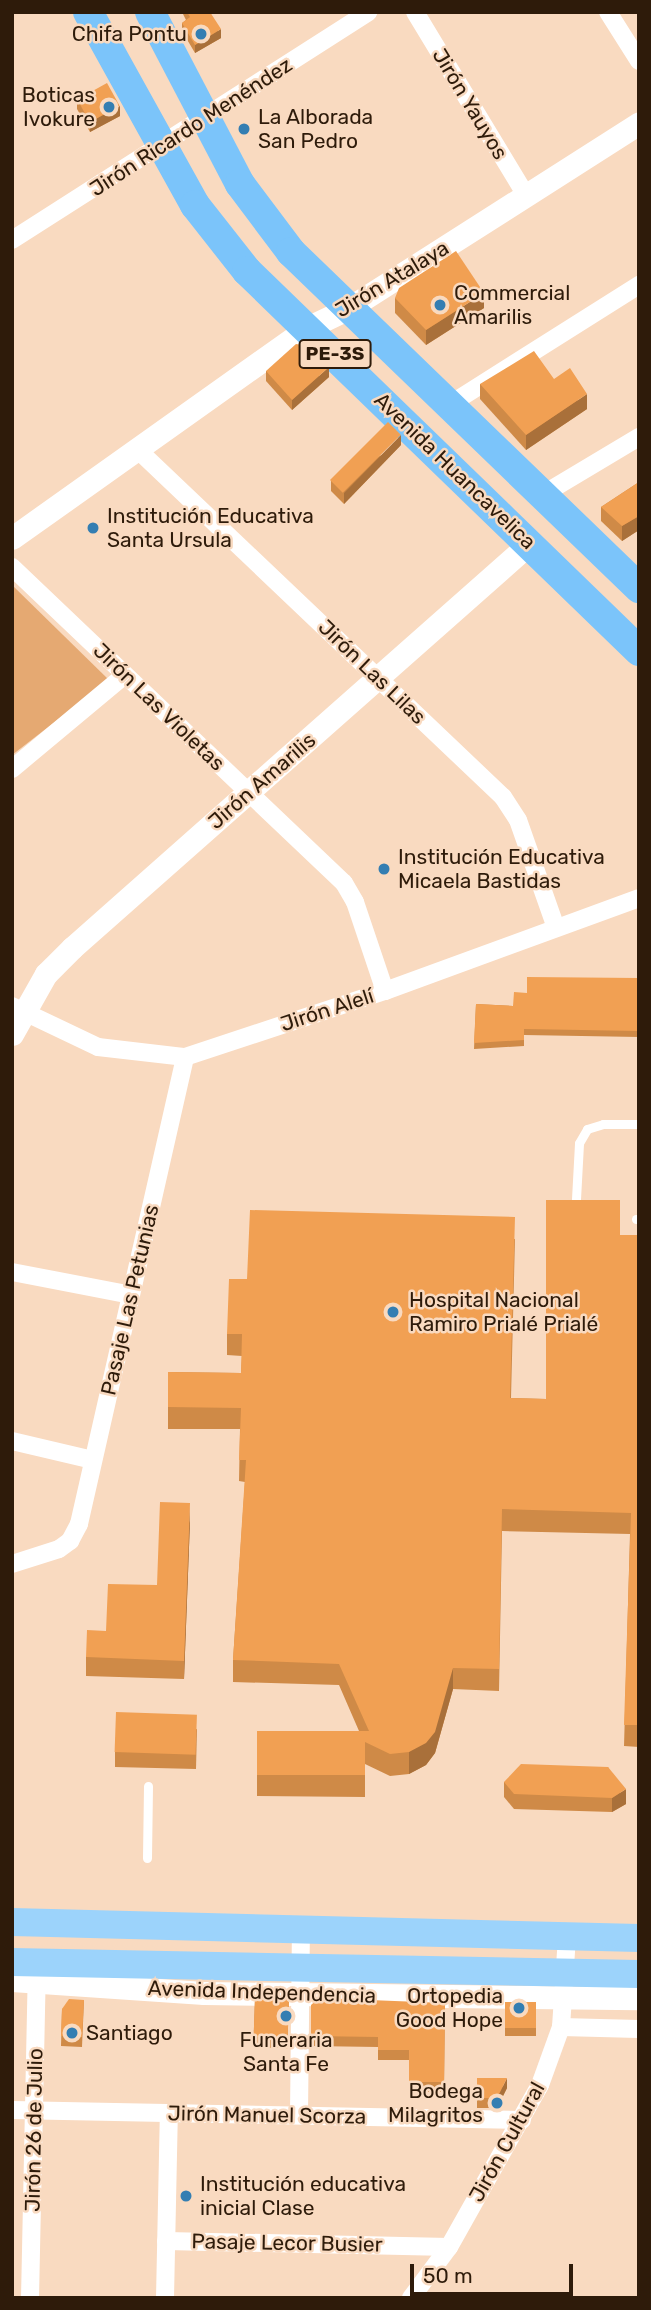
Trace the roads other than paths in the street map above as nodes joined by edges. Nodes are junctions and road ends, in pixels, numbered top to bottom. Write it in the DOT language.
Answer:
graph roads {
  1 [pos="88,12"];
  2 [pos="150,12"];
  3 [pos="368,12"];
  4 [pos="415,12"];
  5 [pos="608,12"];
  6 [pos="639,61"];
  7 [pos="204,118"];
  8 [pos="639,123"];
  9 [pos="162,147"];
  10 [pos="526,195"];
  11 [pos="12,240"];
  12 [pos="639,285"];
  13 [pos="349,308"];
  14 [pos="307,328"];
  15 [pos="449,405"];
  16 [pos="639,437"];
  17 [pos="137,449"];
  18 [pos="542,495"];
  19 [pos="12,538"];
  20 [pos="530,543"];
  21 [pos="12,567"];
  22 [pos="639,587"];
  23 [pos="639,651"];
  24 [pos="125,675"];
  25 [pos="378,678"];
  26 [pos="12,769"];
  27 [pos="249,793"];
  28 [pos="639,898"];
  29 [pos="556,928"];
  30 [pos="385,991"];
  31 [pos="16,1018"];
  32 [pos="185,1057"];
  33 [pos="639,1124"];
  34 [pos="576,1199"];
  35 [pos="12,1272"];
  36 [pos="131,1295"];
  37 [pos="12,1441"];
  38 [pos="93,1460"];
  39 [pos="12,1564"];
  40 [pos="148,1786"];
  41 [pos="147,1858"];
  42 [pos="12,1922"];
  43 [pos="301,1930"];
  44 [pos="567,1936"];
  45 [pos="639,1938"];
  46 [pos="29,1969"];
  47 [pos="567,1971"];
  48 [pos="639,1974"];
  49 [pos="12,1980"];
  50 [pos="300,1981"];
  51 [pos="639,1998"];
  52 [pos="565,1999"];
  53 [pos="561,2027"];
  54 [pos="639,2029"];
  55 [pos="12,2110"];
  56 [pos="34,2110"];
  57 [pos="169,2113"];
  58 [pos="299,2115"];
  59 [pos="522,2120"];
  60 [pos="166,2241"];
  61 [pos="449,2246"];
  62 [pos="30,2298"];
  63 [pos="165,2298"];
  64 [pos="411,2298"];
  1 -- 9 [label="highway, Avenida Huancavelica / PE-3S"];
  2 -- 7 [label="highway, Avenida Huancavelica / PE-3S"];
  3 -- 7 [label="street, Jirón Ricardo Menéndez"];
  4 -- 10 [label="street, Jirón Yauyos"];
  5 -- 6 [label="street"];
  7 -- 9 [label="street, Jirón Ricardo Menéndez"];
  7 -- 13 [label="highway, Avenida Huancavelica / PE-3S"];
  8 -- 10 [label="street, Jirón Atalaya"];
  9 -- 11 [label="street, Jirón Ricardo Menéndez"];
  9 -- 14 [label="highway, Avenida Huancavelica / PE-3S"];
  10 -- 13 [label="street, Jirón Atalaya"];
  12 -- 15 [label="street"];
  13 -- 14 [label="street, Jirón Atalaya"];
  13 -- 15 [label="highway, Avenida Huancavelica / PE-3S"];
  14 -- 17 [label="street, Jirón Atalaya"];
  14 -- 20 [label="highway, Avenida Huancavelica / PE-3S"];
  15 -- 18 [label="highway, Avenida Huancavelica / PE-3S"];
  16 -- 18 [label="street"];
  17 -- 19 [label="street, Jirón Atalaya"];
  17 -- 25 [label="street, Jirón Las Lilas"];
  18 -- 22 [label="highway, Avenida Huancavelica / PE-3S"];
  20 -- 23 [label="highway, Avenida Huancavelica / PE-3S"];
  20 -- 25 [label="street, Jirón Amarilis"];
  21 -- 24 [label="street, Jirón Las Violetas"];
  24 -- 26 [label="street"];
  24 -- 27 [label="street, Jirón Las Violetas"];
  25 -- 27 [label="street, Jirón Amarilis"];
  25 -- 29 [label="street, Jirón Las Lilas"];
  27 -- 30 [label="street, Jirón Las Violetas"];
  27 -- 31 [label="street, Jirón Amarilis"];
  28 -- 29 [label="street, Jirón Alelí"];
  29 -- 30 [label="street, Jirón Alelí"];
  30 -- 32 [label="street, Jirón Alelí"];
  31 -- 32 [label="street, Jirón Alelí"];
  32 -- 36 [label="street, Pasaje Las Petunias"];
  33 -- 34 [label="lane"];
  35 -- 36 [label="street"];
  36 -- 38 [label="street, Pasaje Las Petunias"];
  37 -- 38 [label="street"];
  38 -- 39 [label="street, Pasaje Las Petunias"];
  40 -- 41 [label="lane"];
  42 -- 43 [label="main road"];
  43 -- 44 [label="main road"];
  43 -- 50 [label="street"];
  44 -- 45 [label="main road"];
  44 -- 47 [label="street, Jirón Cultural"];
  46 -- 49 [label="street, Avenida Independencia"];
  46 -- 50 [label="main road, Avenida Independencia"];
  46 -- 56 [label="street, Jirón 26 de Julio"];
  47 -- 48 [label="main road, Avenida Independencia"];
  47 -- 50 [label="main road, Avenida Independencia"];
  47 -- 52 [label="street, Jirón Cultural"];
  50 -- 52 [label="street, Avenida Independencia"];
  50 -- 58 [label="street"];
  51 -- 52 [label="street, Avenida Independencia"];
  52 -- 53 [label="street, Jirón Cultural"];
  53 -- 54 [label="street"];
  53 -- 59 [label="street, Jirón Cultural"];
  55 -- 56 [label="street, Jirón Manuel Scorza"];
  56 -- 57 [label="street, Jirón Manuel Scorza"];
  56 -- 62 [label="street, Jirón 26 de Julio"];
  57 -- 58 [label="street, Jirón Manuel Scorza"];
  57 -- 60 [label="street"];
  58 -- 59 [label="street, Jirón Manuel Scorza"];
  59 -- 61 [label="street, Jirón Cultural"];
  60 -- 61 [label="street, Pasaje Lecor Busier"];
  60 -- 63 [label="street"];
  61 -- 64 [label="street, Jirón Cultural"];
}
